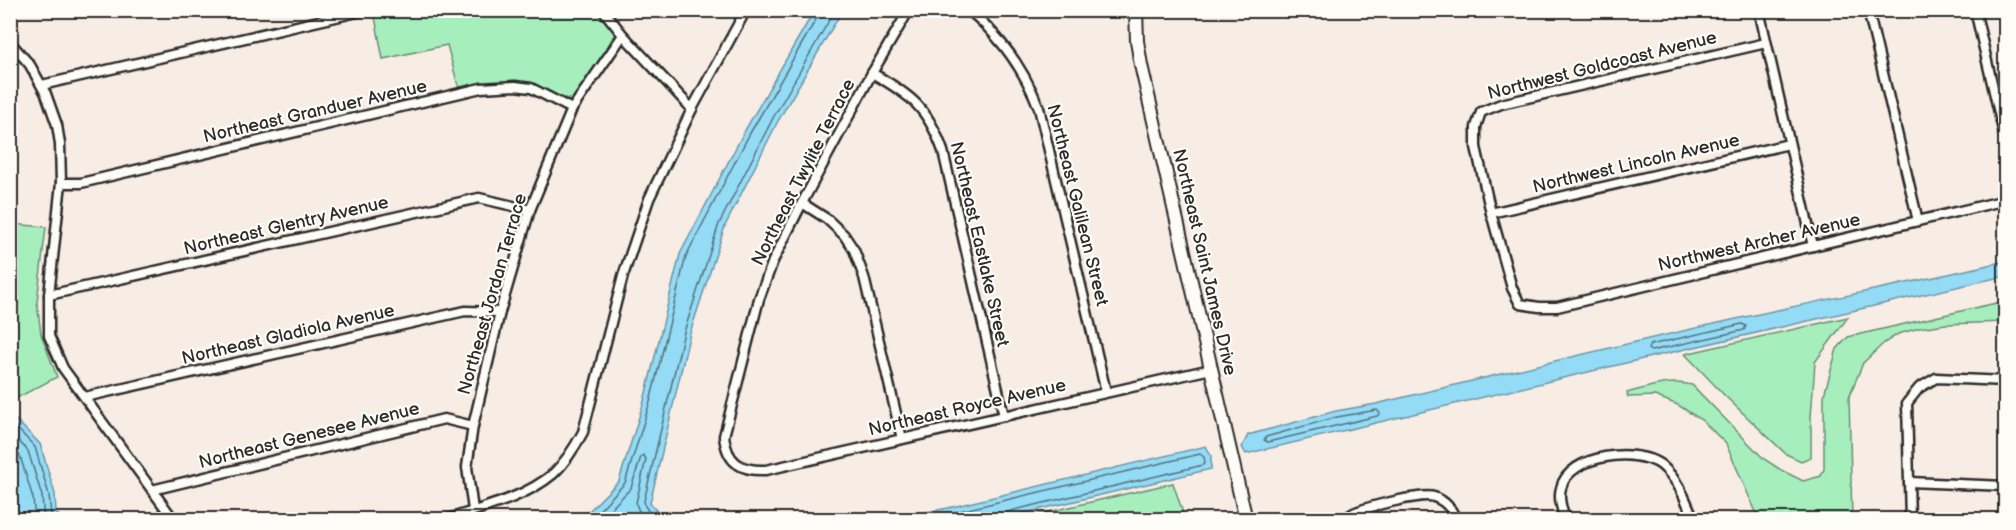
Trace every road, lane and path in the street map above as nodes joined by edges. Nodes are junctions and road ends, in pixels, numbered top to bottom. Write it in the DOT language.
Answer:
graph roads {
  1 [pos="366,10"];
  2 [pos="603,10"];
  3 [pos="909,10"];
  4 [pos="969,10"];
  5 [pos="1136,10"];
  6 [pos="1759,10"];
  7 [pos="1868,10"];
  8 [pos="1975,10"];
  9 [pos="744,12"];
  10 [pos="623,35"];
  11 [pos="10,42"];
  12 [pos="1766,43"];
  13 [pos="872,73"];
  14 [pos="42,85"];
  15 [pos="692,109"];
  16 [pos="572,110"];
  17 [pos="2006,143"];
  18 [pos="1789,144"];
  19 [pos="61,183"];
  20 [pos="2006,200"];
  21 [pos="801,203"];
  22 [pos="530,210"];
  23 [pos="1491,213"];
  24 [pos="1918,221"];
  25 [pos="1813,246"];
  26 [pos="49,295"];
  27 [pos="500,312"];
  28 [pos="1211,369"];
  29 [pos="2006,381"];
  30 [pos="1106,392"];
  31 [pos="85,397"];
  32 [pos="1004,416"];
  33 [pos="473,426"];
  34 [pos="902,439"];
  35 [pos="733,460"];
  36 [pos="1909,482"];
  37 [pos="2006,486"];
  38 [pos="152,490"];
  39 [pos="472,510"];
  40 [pos="174,519"];
  41 [pos="445,519"];
  42 [pos="1246,519"];
  43 [pos="1345,519"];
  44 [pos="1457,519"];
  45 [pos="1565,519"];
  46 [pos="1694,519"];
  47 [pos="1910,519"];
  1 -- 14 [label="street"];
  2 -- 10 [label="street"];
  3 -- 13 [label="street, Northeast Twylite Terrace"];
  4 -- 30 [label="street, Northeast Galilean Street"];
  5 -- 28 [label="main road, Northeast Saint James Drive"];
  6 -- 12 [label="street"];
  7 -- 24 [label="street"];
  8 -- 17 [label="street"];
  9 -- 15 [label="street"];
  10 -- 15 [label="street"];
  10 -- 16 [label="street, Northeast Jordan Terrace"];
  11 -- 14 [label="street"];
  12 -- 18 [label="street"];
  12 -- 23 [label="street, Northwest Goldcoast Avenue"];
  13 -- 21 [label="street, Northeast Twylite Terrace"];
  13 -- 32 [label="street, Northeast Eastlake Street"];
  14 -- 19 [label="street"];
  15 -- 39 [label="street"];
  16 -- 19 [label="street, Northeast Granduer Avenue"];
  16 -- 22 [label="street, Northeast Jordan Terrace"];
  18 -- 23 [label="street, Northwest Lincoln Avenue"];
  18 -- 25 [label="street"];
  19 -- 26 [label="street"];
  20 -- 24 [label="street, Northwest Archer Avenue"];
  21 -- 34 [label="street"];
  21 -- 35 [label="street, Northeast Twylite Terrace"];
  22 -- 26 [label="street, Northeast Glentry Avenue"];
  22 -- 27 [label="street, Northeast Jordan Terrace"];
  23 -- 25 [label="street, Northwest Archer Avenue"];
  24 -- 25 [label="street, Northwest Archer Avenue"];
  26 -- 31 [label="street"];
  27 -- 31 [label="street, Northeast Gladiola Avenue"];
  27 -- 33 [label="street, Northeast Jordan Terrace"];
  28 -- 30 [label="street, Northeast Royce Avenue"];
  28 -- 42 [label="main road, Northeast Saint James Drive"];
  29 -- 36 [label="street"];
  30 -- 32 [label="street, Northeast Royce Avenue"];
  31 -- 38 [label="street"];
  32 -- 34 [label="street, Northeast Royce Avenue"];
  33 -- 38 [label="street, Northeast Genesee Avenue"];
  33 -- 39 [label="street, Northeast Jordan Terrace"];
  34 -- 35 [label="street, Northeast Royce Avenue"];
  36 -- 37 [label="street"];
  36 -- 47 [label="street"];
  38 -- 40 [label="street"];
  39 -- 41 [label="street"];
  43 -- 44 [label="street"];
  45 -- 46 [label="street"];
}
